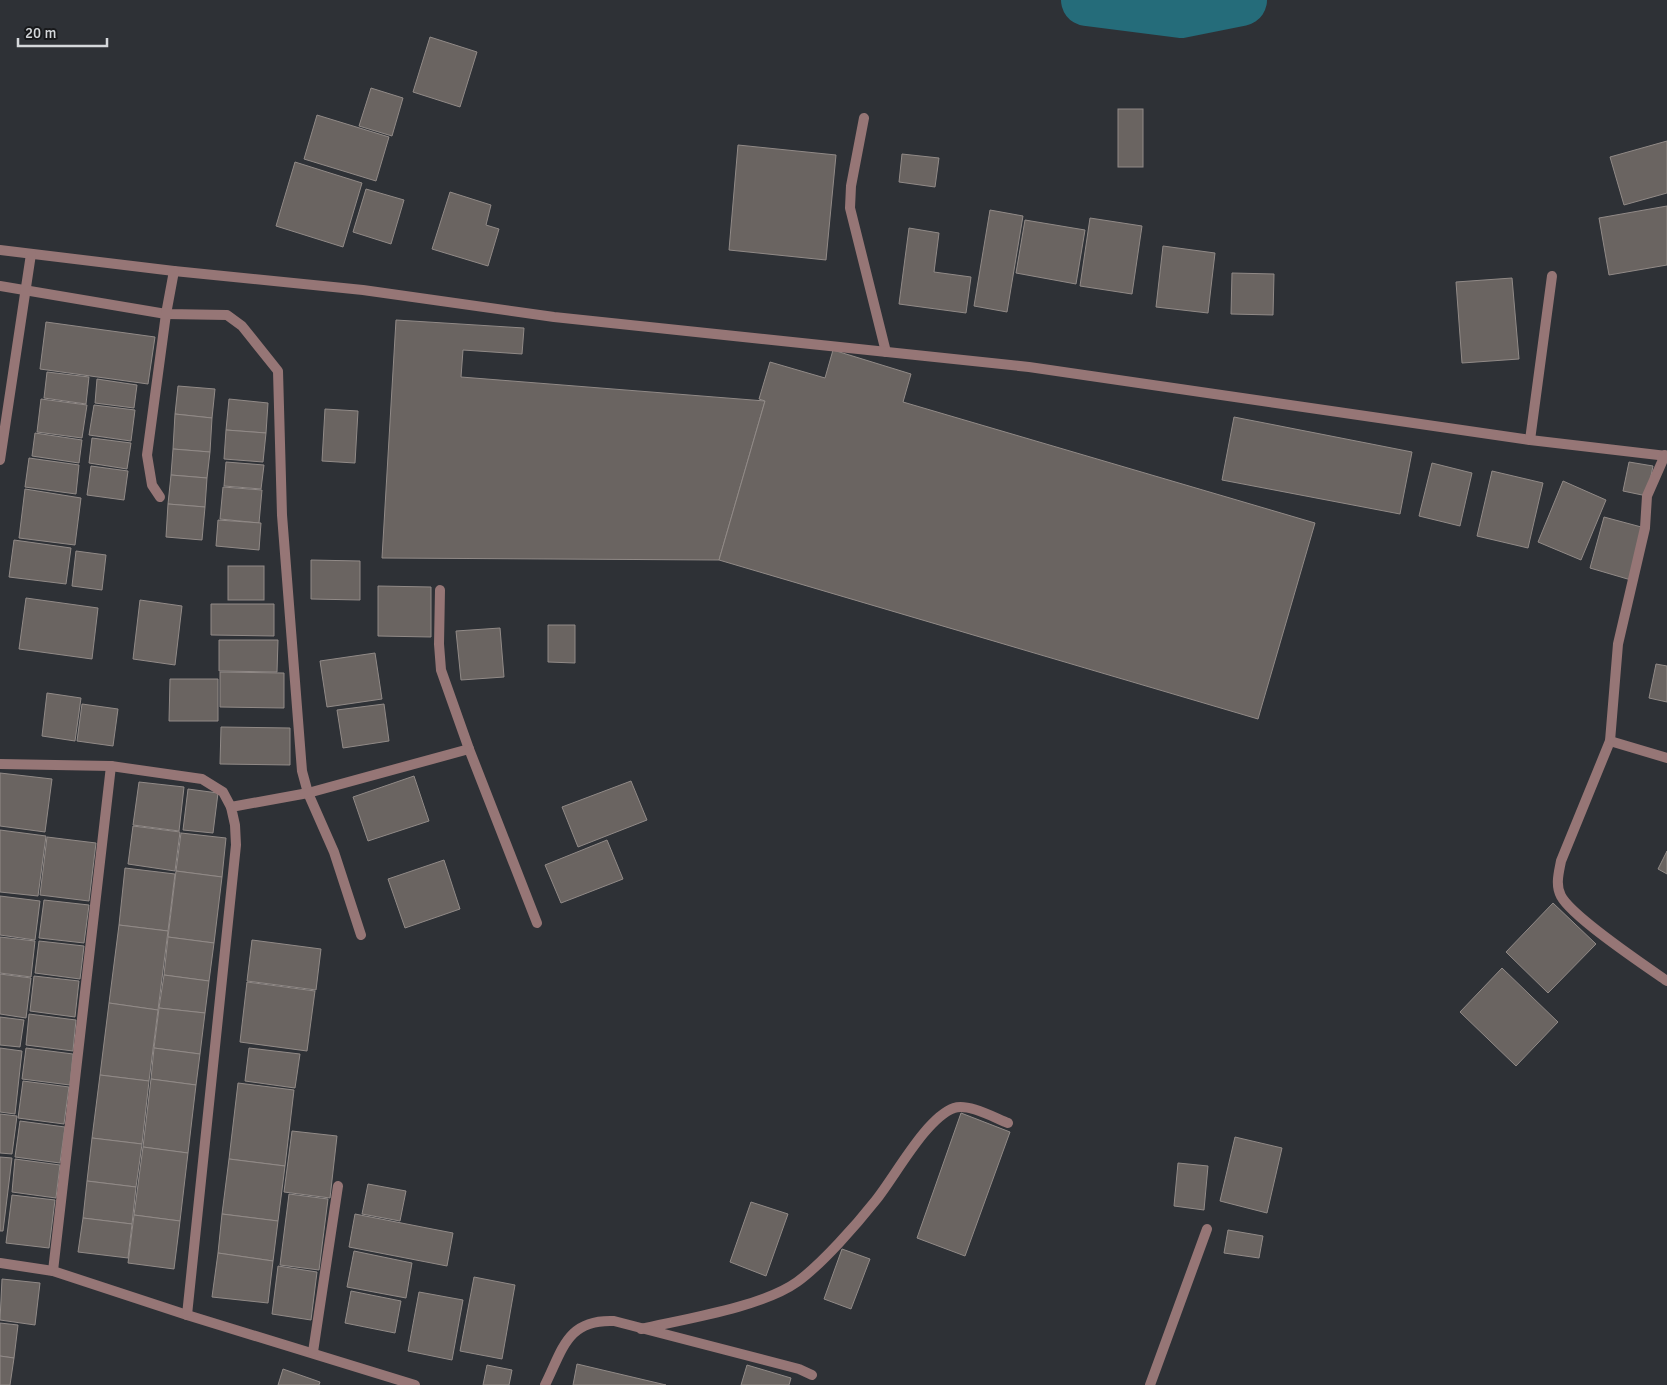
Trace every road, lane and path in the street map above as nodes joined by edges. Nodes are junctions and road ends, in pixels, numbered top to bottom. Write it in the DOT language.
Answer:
graph roads {
  1 [pos="864,118"];
  2 [pos="0,250"];
  3 [pos="31,254"];
  4 [pos="174,271"];
  5 [pos="1552,276"];
  6 [pos="0,286"];
  7 [pos="24,290"];
  8 [pos="166,314"];
  9 [pos="886,352"];
  10 [pos="1530,440"];
  11 [pos="1666,456"];
  12 [pos="0,460"];
  13 [pos="160,497"];
  14 [pos="440,590"];
  15 [pos="1610,741"];
  16 [pos="469,749"];
  17 [pos="1667,758"];
  18 [pos="0,764"];
  19 [pos="111,766"];
  20 [pos="308,793"];
  21 [pos="231,807"];
  22 [pos="537,923"];
  23 [pos="361,935"];
  24 [pos="1667,981"];
  25 [pos="1008,1123"];
  26 [pos="338,1186"];
  27 [pos="1207,1229"];
  28 [pos="0,1263"];
  29 [pos="52,1271"];
  30 [pos="187,1315"];
  31 [pos="640,1330"];
  32 [pos="313,1352"];
  33 [pos="812,1376"];
  34 [pos="415,1385"];
  35 [pos="545,1385"];
  36 [pos="1150,1385"];
  1 -- 9 [label="street"];
  2 -- 3 [label="street"];
  3 -- 4 [label="street"];
  3 -- 7 [label="street"];
  4 -- 8 [label="street"];
  4 -- 9 [label="street"];
  5 -- 10 [label="street"];
  6 -- 7 [label="street"];
  7 -- 8 [label="street"];
  7 -- 12 [label="street"];
  8 -- 13 [label="street"];
  8 -- 20 [label="street"];
  9 -- 10 [label="street"];
  10 -- 11 [label="street"];
  11 -- 15 [label="street"];
  14 -- 16 [label="street"];
  15 -- 17 [label="street"];
  15 -- 24 [label="street"];
  16 -- 20 [label="street"];
  16 -- 22 [label="street"];
  18 -- 19 [label="street"];
  19 -- 21 [label="street"];
  19 -- 29 [label="street"];
  20 -- 21 [label="street"];
  20 -- 23 [label="street"];
  21 -- 30 [label="street"];
  25 -- 31 [label="street"];
  26 -- 32 [label="street"];
  27 -- 36 [label="street"];
  28 -- 29 [label="street"];
  29 -- 30 [label="street"];
  30 -- 32 [label="street"];
  31 -- 33 [label="street"];
  31 -- 35 [label="street"];
  32 -- 34 [label="street"];
}
